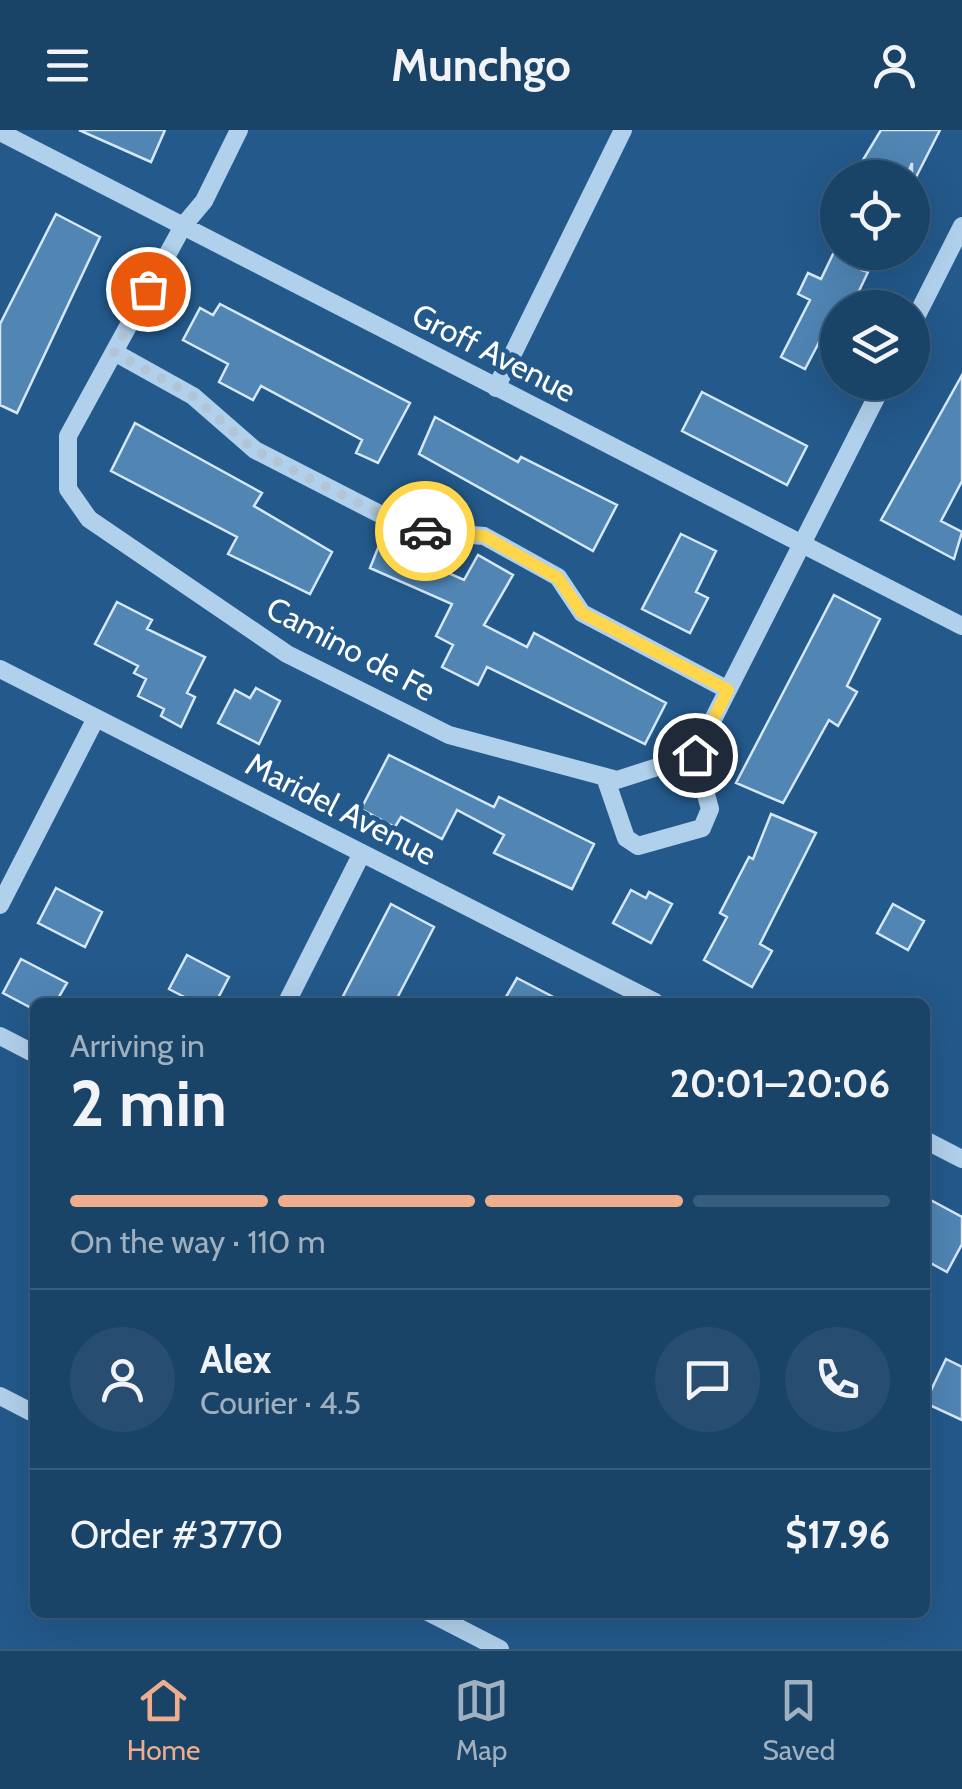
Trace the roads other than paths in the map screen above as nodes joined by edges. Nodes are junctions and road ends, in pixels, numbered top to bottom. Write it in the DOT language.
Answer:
graph roads {
  1 [pos="239,130"];
  2 [pos="623,130"];
  3 [pos="0,132"];
  4 [pos="183,226"];
  5 [pos="962,226"];
  6 [pos="930,290"];
  7 [pos="114,352"];
  8 [pos="496,388"];
  9 [pos="875,400"];
  10 [pos="802,545"];
  11 [pos="962,626"];
  12 [pos="0,669"];
  13 [pos="728,690"];
  14 [pos="96,718"];
  15 [pos="695,755"];
  16 [pos="604,777"];
  17 [pos="362,853"];
  18 [pos="0,905"];
  19 [pos="631,997"];
  20 [pos="289,998"];
  21 [pos="0,1036"];
  22 [pos="30,1051"];
  23 [pos="930,1143"];
  24 [pos="962,1159"];
  25 [pos="0,1396"];
  26 [pos="30,1411"];
  27 [pos="440,1618"];
  28 [pos="500,1649"];
  1 -- 4 [label="street"];
  2 -- 8 [label="street"];
  3 -- 4 [label="street, Groff Avenue"];
  4 -- 7 [label="street"];
  4 -- 8 [label="street, Groff Avenue"];
  5 -- 6 [label="street"];
  7 -- 13 [label="street"];
  7 -- 16 [label="street, Camino de Fe"];
  8 -- 10 [label="street, Groff Avenue"];
  9 -- 10 [label="street"];
  10 -- 11 [label="street, Groff Avenue"];
  10 -- 13 [label="street"];
  12 -- 14 [label="street, Maridel Avenue"];
  13 -- 15 [label="street"];
  14 -- 17 [label="street, Maridel Avenue"];
  14 -- 18 [label="street"];
  15 -- 16 [label="street, Camino de Fe"];
  15 -- 16 [label="street"];
  17 -- 19 [label="street, Maridel Avenue"];
  17 -- 20 [label="street"];
  21 -- 22 [label="street"];
  23 -- 24 [label="street"];
  25 -- 26 [label="street"];
  27 -- 28 [label="street"];
}
